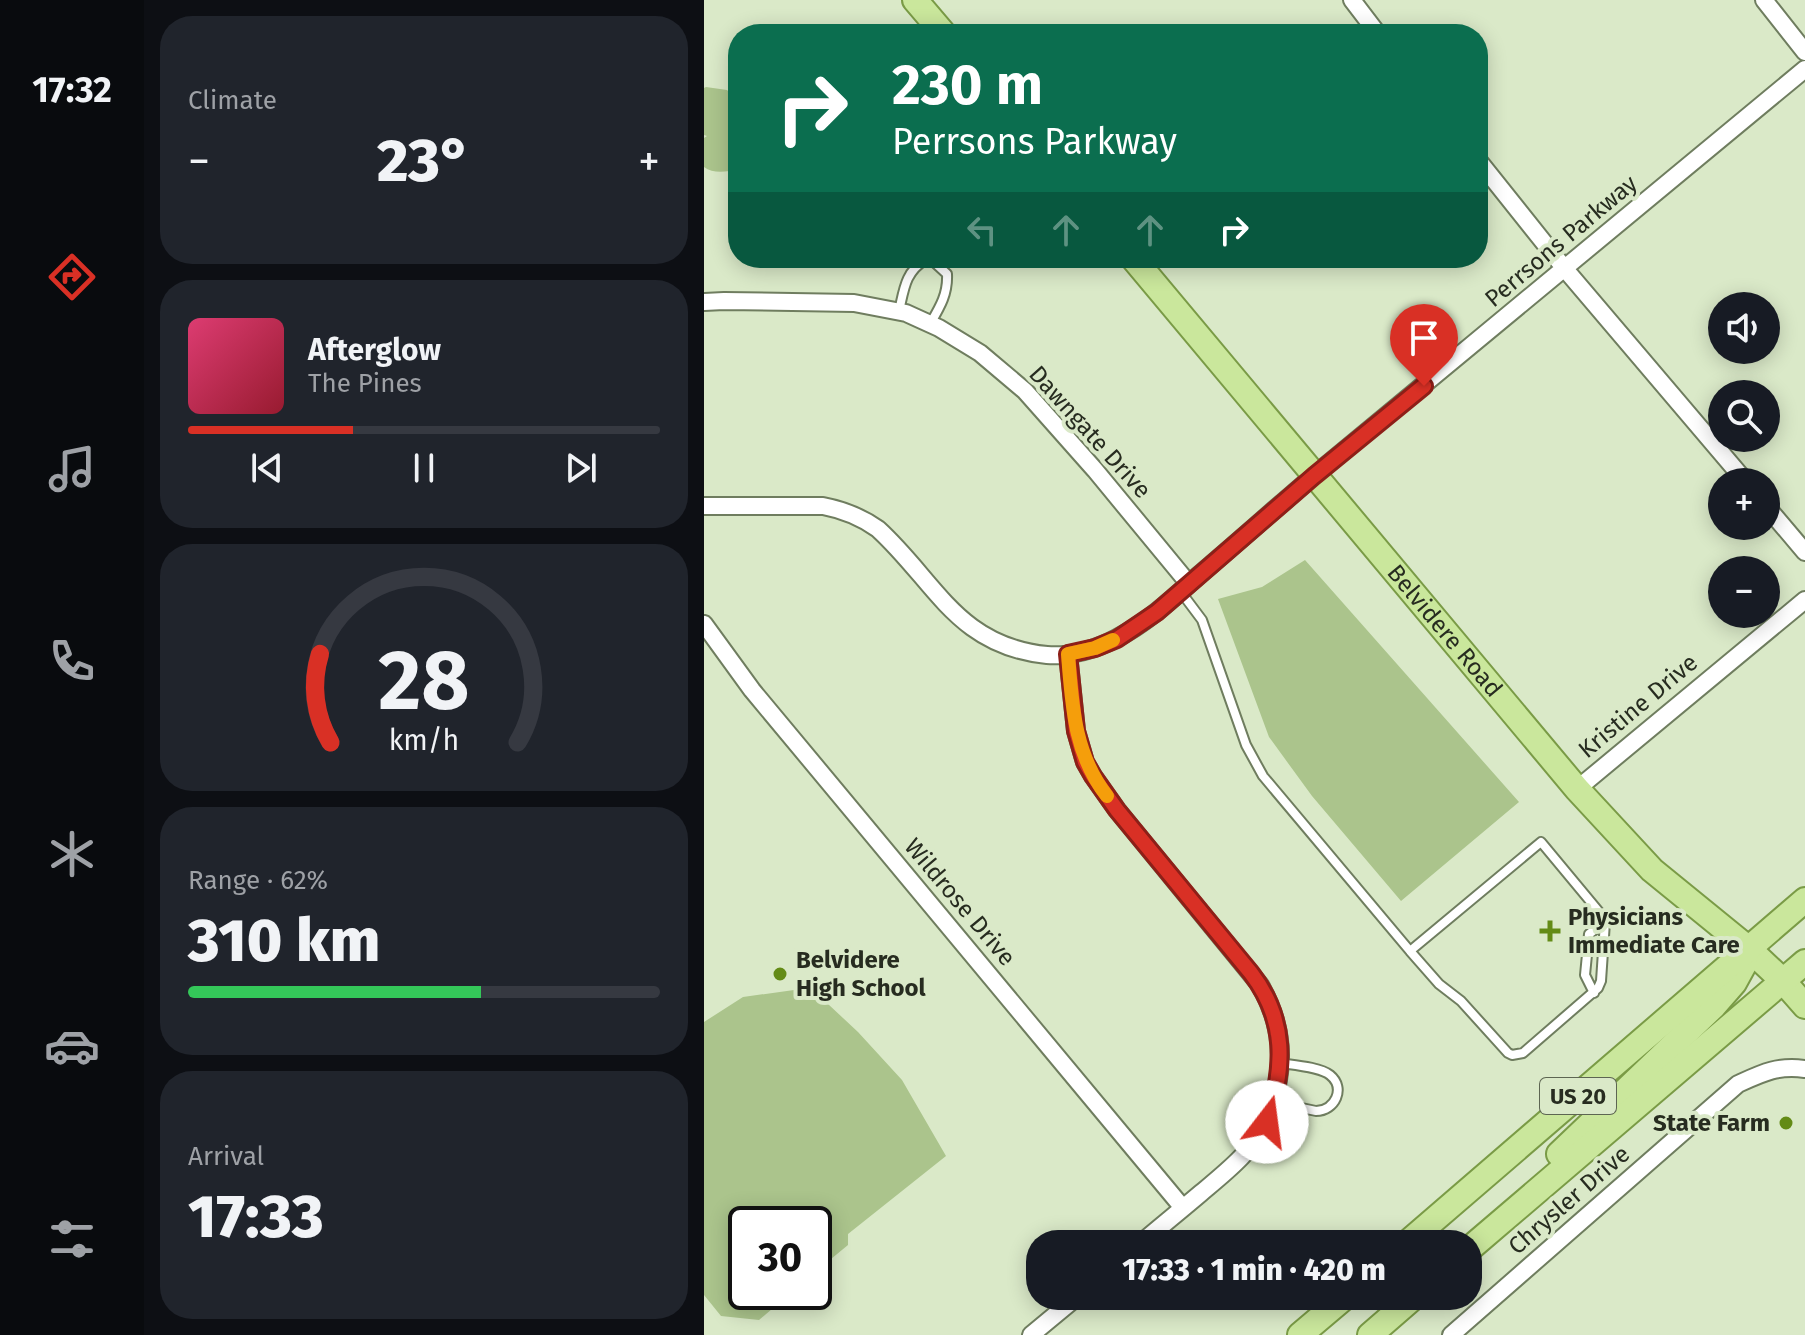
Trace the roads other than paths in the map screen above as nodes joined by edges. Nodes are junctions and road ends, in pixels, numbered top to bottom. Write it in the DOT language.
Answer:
graph roads {
  1 [pos="915,0"];
  2 [pos="1352,0"];
  3 [pos="1764,0"];
  4 [pos="935,24"];
  5 [pos="1370,24"];
  6 [pos="1805,52"];
  7 [pos="1805,69"];
  8 [pos="1488,173"];
  9 [pos="915,268"];
  10 [pos="940,268"];
  11 [pos="1141,268"];
  12 [pos="1565,269"];
  13 [pos="704,302"];
  14 [pos="899,311"];
  15 [pos="930,324"];
  16 [pos="1734,468"];
  17 [pos="1314,476"];
  18 [pos="704,506"];
  19 [pos="1780,523"];
  20 [pos="1805,552"];
  21 [pos="1185,588"];
  22 [pos="1805,600"];
  23 [pos="704,624"];
  24 [pos="1068,654"];
  25 [pos="1577,789"];
  26 [pos="1805,900"];
  27 [pos="1605,922"];
  28 [pos="1805,943"];
  29 [pos="1749,949"];
  30 [pos="1410,951"];
  31 [pos="1805,962"];
  32 [pos="1794,983"];
  33 [pos="1594,993"];
  34 [pos="1805,1006"];
  35 [pos="1280,1063"];
  36 [pos="1805,1069"];
  37 [pos="1273,1102"];
  38 [pos="1183,1208"];
  39 [pos="1157,1230"];
  40 [pos="1422,1230"];
  41 [pos="1482,1236"];
  42 [pos="1482,1239"];
  43 [pos="1061,1310"];
  44 [pos="1329,1310"];
  45 [pos="1399,1310"];
  46 [pos="1031,1335"];
  47 [pos="1300,1335"];
  48 [pos="1370,1335"];
  49 [pos="1451,1335"];
  1 -- 4 [label="main road"];
  2 -- 5 [label="street"];
  3 -- 6 [label="street"];
  7 -- 12 [label="street, Perrsons Parkway"];
  8 -- 12 [label="street"];
  9 -- 14 [label="lane"];
  10 -- 15 [label="lane"];
  11 -- 17 [label="main road, Belvidere Road"];
  12 -- 16 [label="street"];
  12 -- 17 [label="street, Perrsons Parkway"];
  13 -- 14 [label="street, Dawngate Drive"];
  14 -- 15 [label="street, Dawngate Drive"];
  15 -- 21 [label="street, Dawngate Drive"];
  17 -- 21 [label="street, Perrsons Parkway"];
  17 -- 25 [label="main road, Belvidere Road"];
  18 -- 24 [label="street, Perrsons Parkway"];
  19 -- 20 [label="street"];
  21 -- 24 [label="street, Perrsons Parkway"];
  21 -- 30 [label="lane"];
  22 -- 25 [label="street, Kristine Drive"];
  23 -- 38 [label="street, Wildrose Drive"];
  24 -- 35 [label="street"];
  25 -- 29 [label="main road, Belvidere Road"];
  26 -- 29 [label="main road, US 20"];
  27 -- 30 [label="lane"];
  27 -- 33 [label="lane"];
  27 -- 33 [label="lane"];
  28 -- 32 [label="main road"];
  29 -- 32 [label="main road, Belvidere Road"];
  29 -- 40 [label="main road, US 20"];
  29 -- 41 [label="main road"];
  30 -- 33 [label="lane"];
  31 -- 32 [label="main road, US 20"];
  32 -- 34 [label="main road, Belvidere Road"];
  32 -- 42 [label="main road, US 20"];
  35 -- 37 [label="street"];
  35 -- 37 [label="lane"];
  36 -- 49 [label="street, Chrysler Drive"];
  37 -- 38 [label="street"];
  38 -- 39 [label="street"];
  43 -- 46 [label="street"];
  44 -- 47 [label="main road"];
  45 -- 48 [label="main road"];
}
